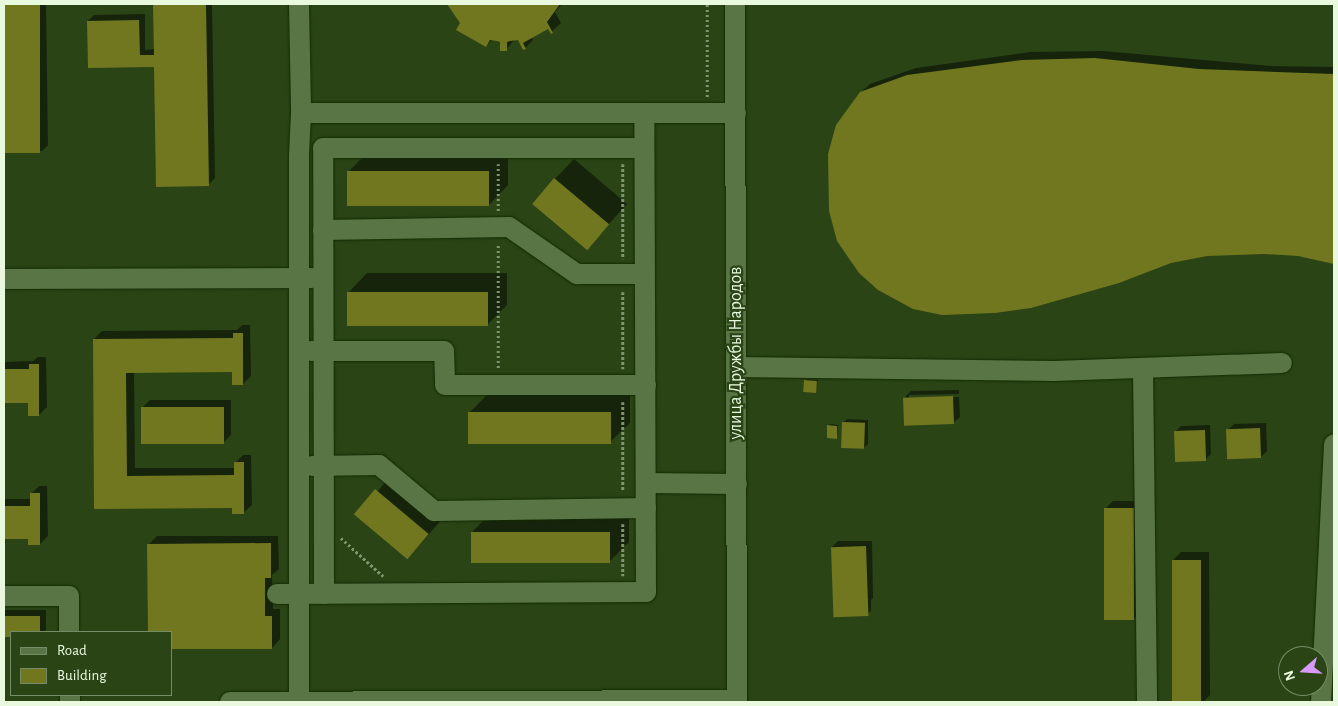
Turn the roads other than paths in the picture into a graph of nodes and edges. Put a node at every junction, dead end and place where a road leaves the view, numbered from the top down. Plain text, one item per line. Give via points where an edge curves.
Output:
1 (299, 4) edge
2 (735, 4) edge
3 (644, 113) junction
4 (736, 113) junction
5 (301, 114) junction
6 (644, 148) junction
7 (323, 230) junction
8 (645, 274) junction
9 (299, 278) junction
10 (323, 278) junction
11 (4, 279) edge
12 (299, 351) junction
13 (324, 351) junction
14 (1282, 363) dead end
15 (736, 367) junction
16 (1143, 369) junction
17 (646, 385) junction
18 (1334, 444) edge
19 (299, 466) junction
20 (324, 466) junction
21 (646, 483) junction
22 (737, 484) junction
23 (646, 508) junction
24 (277, 594) dead end
25 (299, 594) junction
26 (324, 594) junction
27 (4, 596) edge
28 (69, 631) edge
29 (737, 701) edge
30 (230, 702) edge
31 (299, 702) edge
32 (1147, 702) edge
33 (1321, 702) edge

1 - 5 street
2 - 4 street, улица Дружбы Народов
3 - 4 street
3 - 5 street
3 - 6 street
4 - 15 street, улица Дружбы Народов
5 - 9 street
6 - 7 street via 323,148
6 - 8 street
7 - 8 street via 509,226 577,274
7 - 10 street
8 - 17 street
9 - 10 street
9 - 11 street
9 - 12 street
10 - 13 street
12 - 13 street
12 - 19 street
13 - 17 street via 444,351 445,385
13 - 20 street
14 - 16 street
15 - 16 street via 980,371
15 - 22 street, улица Дружбы Народов
16 - 32 street
17 - 21 street
18 - 33 street
19 - 20 street
19 - 25 street
20 - 23 street via 379,465 434,511
20 - 26 street
21 - 22 street
21 - 23 street
22 - 29 street, улица Дружбы Народов
23 - 26 street via 646,592
24 - 25 street
25 - 26 street
25 - 31 street
27 - 28 street via 69,596
29 - 31 street
30 - 31 street

